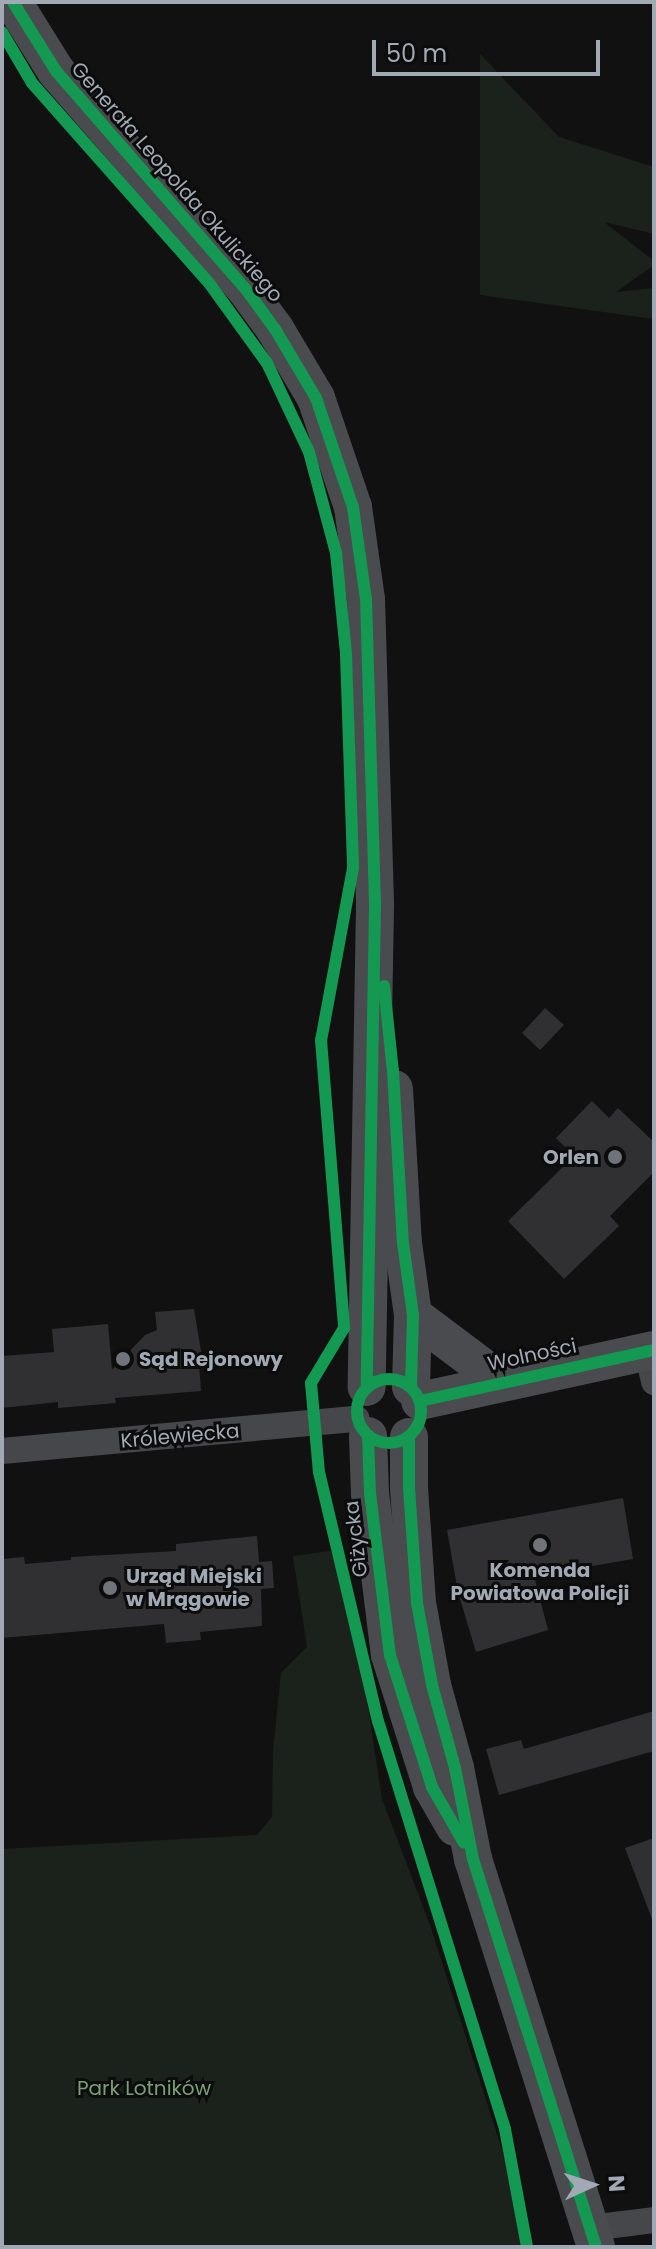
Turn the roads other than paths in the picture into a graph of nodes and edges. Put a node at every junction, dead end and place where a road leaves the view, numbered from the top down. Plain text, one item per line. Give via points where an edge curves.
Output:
1 (13, 2) edge
2 (375, 907) junction
3 (413, 1315) junction
4 (652, 1361) edge
5 (501, 1381) junction
6 (416, 1394) junction
7 (358, 1425) junction
8 (409, 1437) junction
9 (2, 1451) edge
10 (473, 1859) junction
11 (654, 2220) edge
12 (593, 2237) edge

1 - 2 street, Generała Leopolda Okulickiego via 74,94 248,292 316,398 353,507 366,599
2 - 3 street, Generała Leopolda Okulickiego
2 - 7 street, Generała Leopolda Okulickiego
3 - 5 street, Wolności
3 - 6 street, Generała Leopolda Okulickiego
4 - 5 street, Wolności
5 - 6 street, Wolności
6 - 7 street via 394,1379 375,1381
6 - 8 street via 420,1420
7 - 8 street via 392,1443
7 - 9 street, Królewiecka
7 - 10 street, Giżycka via 390,1655 432,1787
8 - 10 street, Giżycka via 417,1603
10 - 12 street, Giżycka
11 - 12 street

